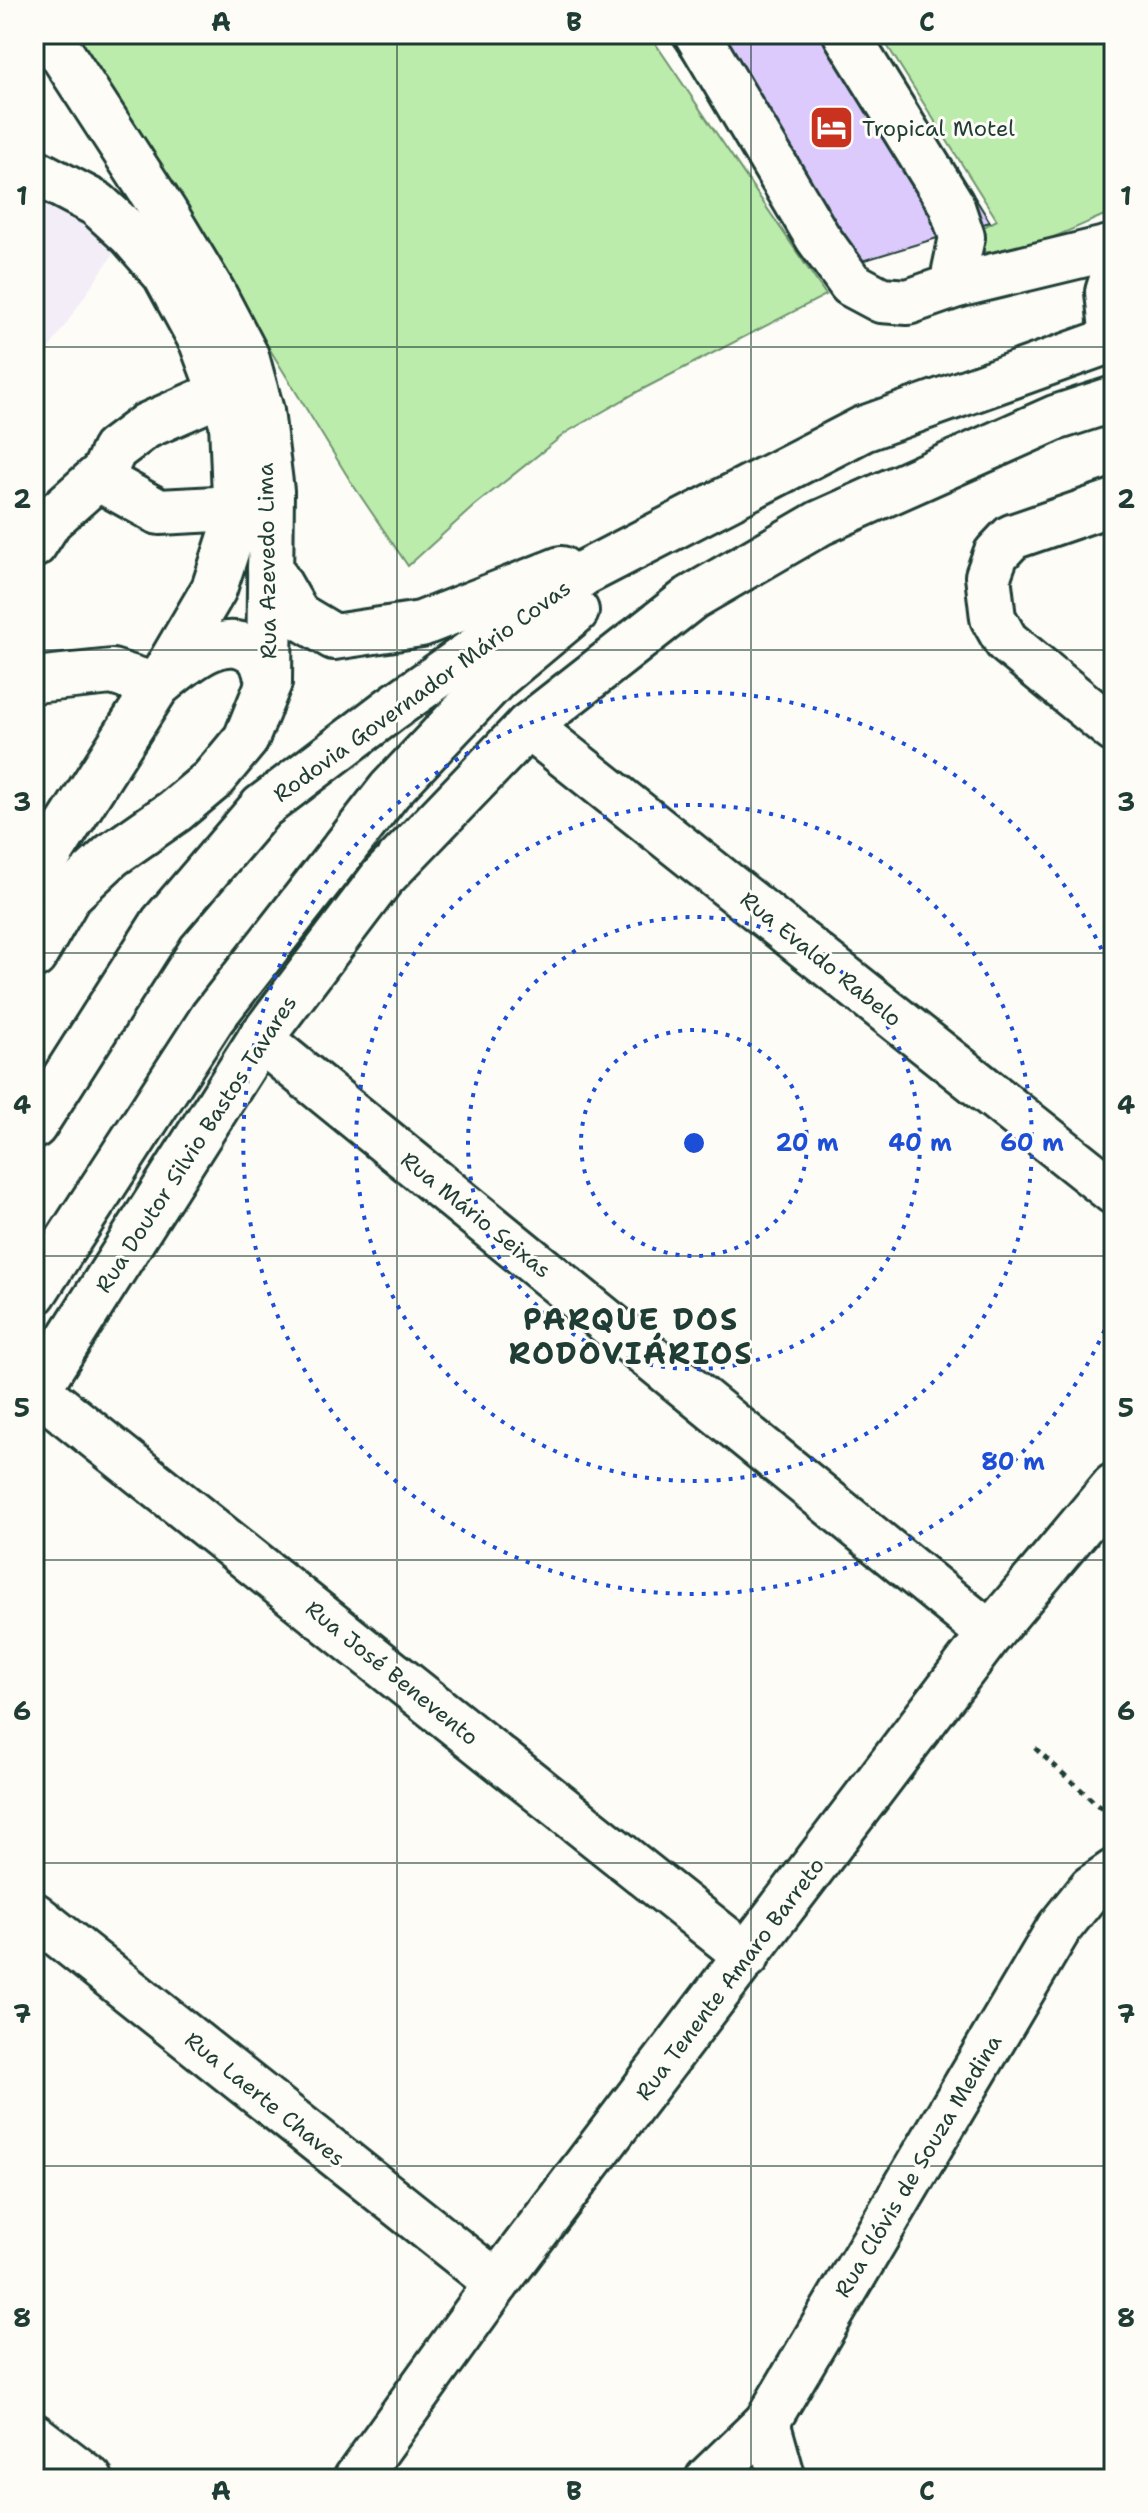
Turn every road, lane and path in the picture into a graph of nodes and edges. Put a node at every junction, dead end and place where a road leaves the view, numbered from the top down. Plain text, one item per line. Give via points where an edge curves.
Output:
1 (49, 34) edge
2 (697, 34) edge
3 (846, 34) edge
4 (34, 171) edge
5 (97, 204) junction
6 (34, 206) edge
7 (1114, 247) edge
8 (1114, 273) edge
9 (957, 285) junction
10 (1114, 339) edge
11 (221, 393) junction
12 (1114, 399) edge
13 (104, 472) junction
14 (1114, 502) edge
15 (236, 508) junction
16 (675, 527) junction
17 (34, 545) edge
18 (270, 568) junction
19 (34, 680) edge
20 (269, 682) junction
21 (157, 686) junction
22 (1096, 692) edge
23 (528, 726) junction
24 (1114, 730) edge
25 (34, 879) edge
26 (34, 956) edge
27 (260, 1039) junction
28 (34, 1126) edge
29 (1114, 1192) edge
30 (34, 1293) edge
31 (35, 1393) edge
32 (1114, 1486) edge
33 (990, 1634) junction
34 (1035, 1748) dead end
35 (1114, 1820) edge
36 (1114, 1872) edge
37 (34, 1915) edge
38 (747, 1956) junction
39 (497, 2283) junction
40 (767, 2422) junction
41 (34, 2436) edge
42 (90, 2479) edge
43 (356, 2479) edge
44 (708, 2479) edge
45 (783, 2479) edge

1 - 18 main road, Rua Azevedo Lima via 165,213 246,356 261,411 271,491
2 - 9 main road via 851,284 881,300 908,302
3 - 9 main road via 951,204 962,237
4 - 5 main road, Rua Azevedo Lima
5 - 6 main road
5 - 11 main road, Rua Azevedo Lima via 165,274 202,342
7 - 9 main road
8 - 10 main road via 1108,292
10 - 16 main road, Rodovia Governador Mário Covas via 863,429
11 - 13 main road via 146,426 114,450
11 - 15 main road, Rua Azevedo Lima via 232,422
12 - 23 main road, Rua Doutor Silvio Bastos Tavares via 1055,418 820,523 691,598
13 - 15 main road via 112,486 159,512
13 - 17 main road via 50,520
14 - 22 main road via 1012,537 996,554 988,576 993,618 1006,641
15 - 21 main road, Rua Azevedo Lima via 214,589
16 - 18 main road via 421,624 334,637 297,615
16 - 28 main road, Rodovia Governador Mário Covas via 584,573 262,807 163,923
16 - 30 main road, Rodovia Governador Mário Covas via 497,677 390,790 212,1018
18 - 20 main road, Rua Azevedo Lima
19 - 21 main road via 112,672
20 - 21 main road via 261,659 241,645 213,646
20 - 26 main road, Rua Azevedo Lima via 246,739 212,780 112,855 69,895
21 - 25 main road, Rua Azevedo Lima
22 - 24 main road
23 - 27 main road, Rua Doutor Silvio Bastos Tavares via 382,878
23 - 29 main road, Rua Evaldo Rabelo
27 - 31 main road, Rua Doutor Silvio Bastos Tavares
27 - 33 main road, Rua Mário Seixas
31 - 38 main road, Rua José Benevento
32 - 33 main road, Rua Tenente Amaro Barreto
33 - 38 main road, Rua Tenente Amaro Barreto
34 - 35 path
36 - 40 main road, Rua Clóvis de Souza Medina via 1091,1888 1059,1928
37 - 39 main road, Rua Laerte Chaves
38 - 39 main road, Rua Tenente Amaro Barreto
39 - 43 main road, Rua Tenente Amaro Barreto
40 - 44 main road, Rua Clóvis de Souza Medina
40 - 45 main road
41 - 42 main road

